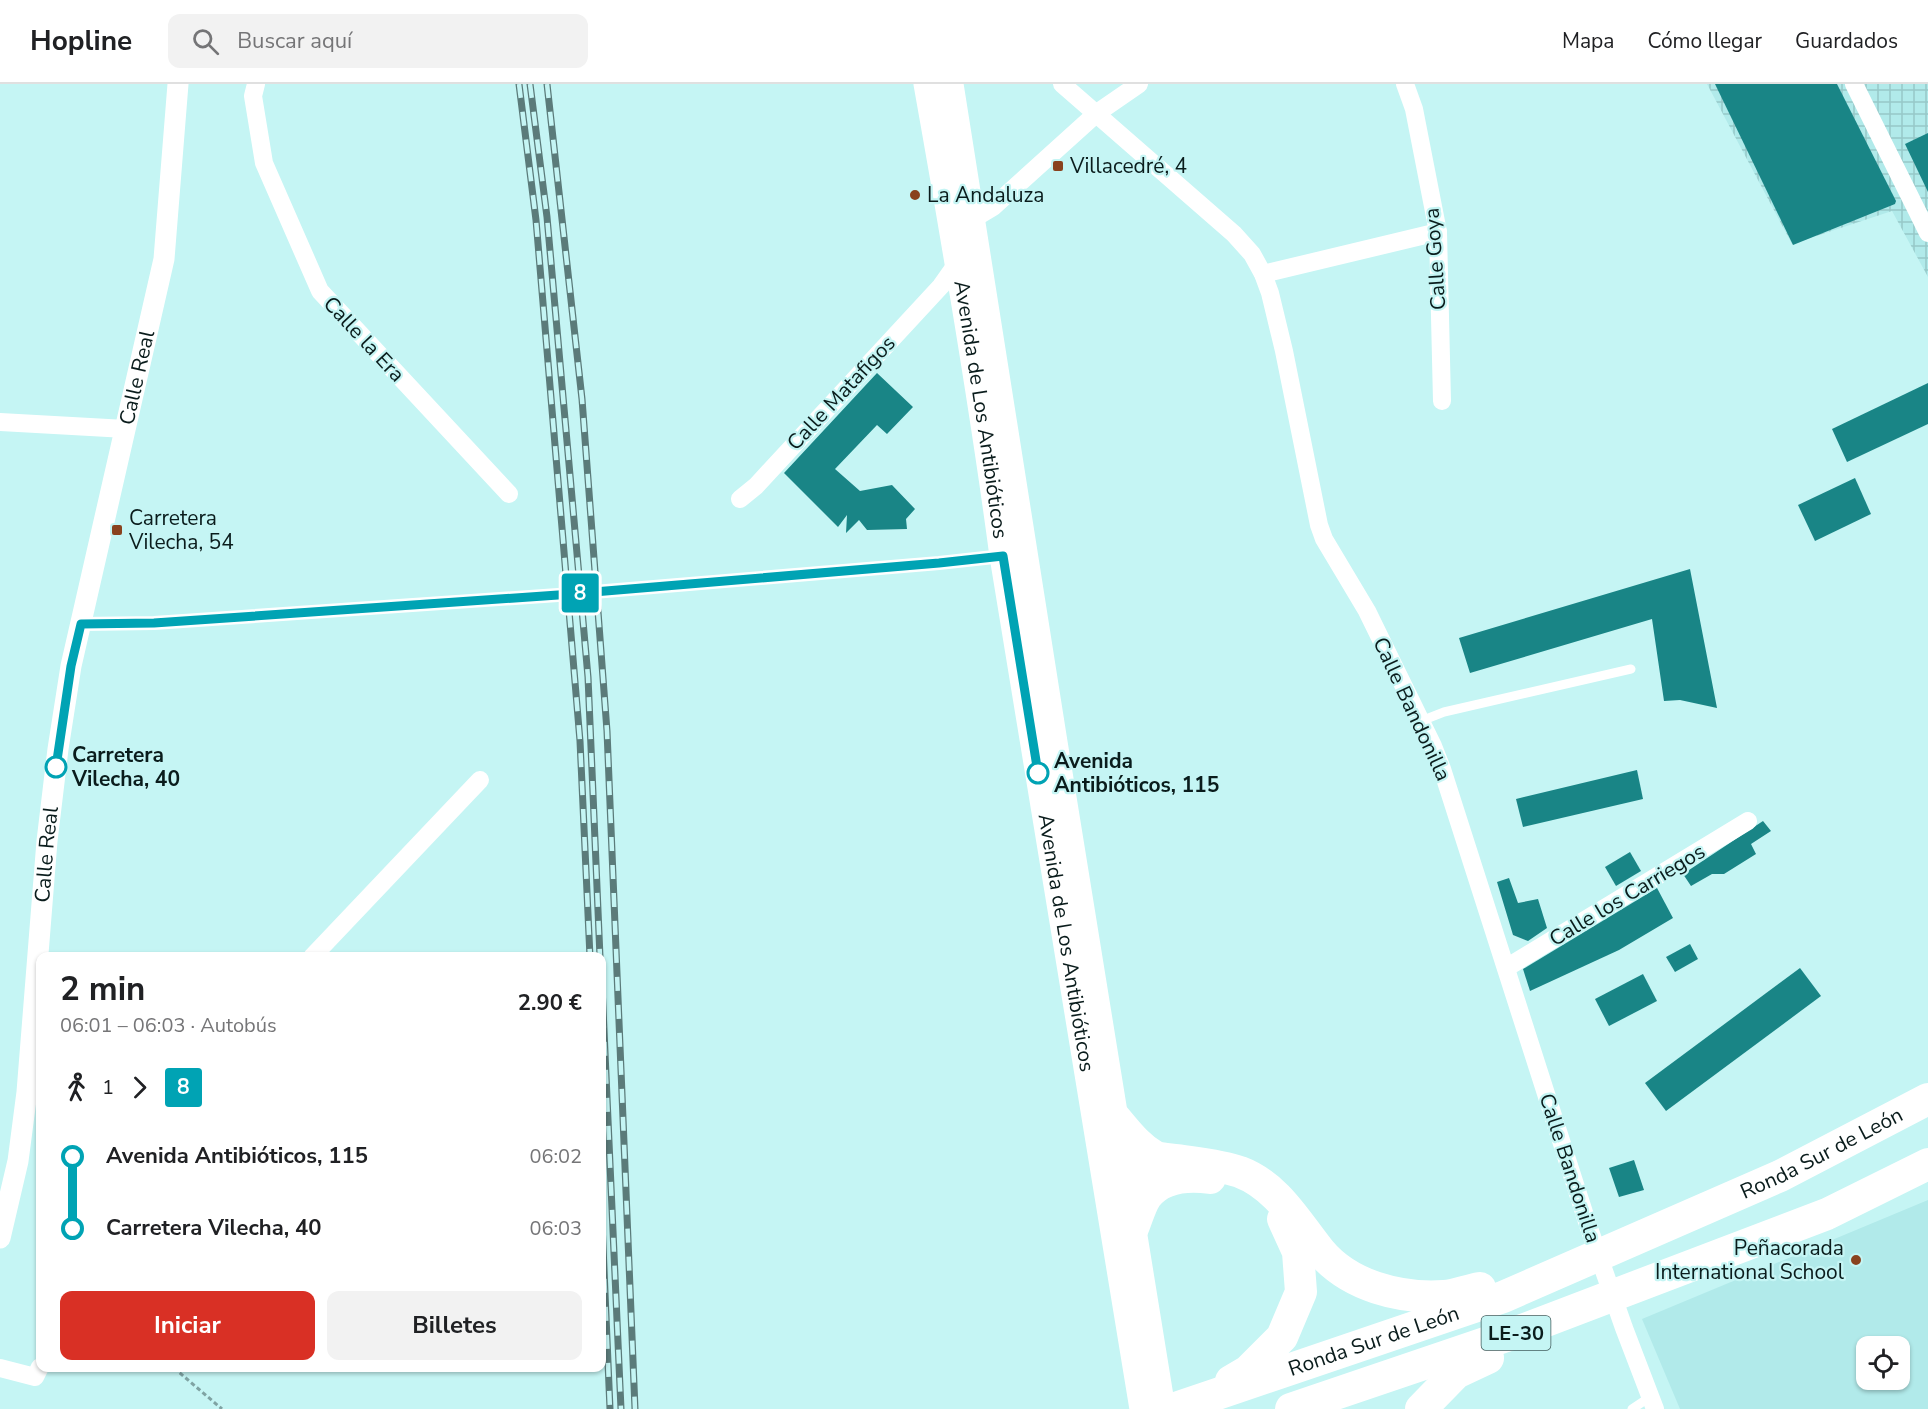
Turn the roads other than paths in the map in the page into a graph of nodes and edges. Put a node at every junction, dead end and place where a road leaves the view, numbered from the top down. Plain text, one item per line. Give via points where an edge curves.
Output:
1 (178, 84) edge
2 (255, 84) edge
3 (928, 84) edge
4 (950, 84) edge
5 (1062, 84) edge
6 (1139, 84) edge
7 (1405, 84) edge
8 (1854, 84) edge
9 (1097, 113) junction
10 (973, 219) junction
11 (1438, 232) junction
12 (1928, 233) edge
13 (958, 262) junction
14 (1263, 274) junction
15 (941, 286) junction
16 (964, 299) junction
17 (1442, 401) dead end
18 (0, 422) edge
19 (126, 429) junction
20 (509, 494) dead end
21 (740, 499) dead end
22 (1017, 504) junction
23 (1003, 556) junction
24 (1631, 669) dead end
25 (1421, 721) junction
26 (1054, 742) junction
27 (480, 780) dead end
28 (1748, 821) dead end
29 (1057, 886) junction
30 (38, 952) edge
31 (317, 952) edge
32 (1506, 968) junction
33 (36, 979) edge
34 (1928, 1099) edge
35 (1115, 1118) junction
36 (1928, 1164) edge
37 (1159, 1170) junction
38 (1124, 1171) junction
39 (4, 1208) edge
40 (1827, 1214) junction
41 (1134, 1228) junction
42 (0, 1238) edge
43 (1569, 1268) junction
44 (0, 1368) edge
45 (38, 1372) edge
46 (1653, 1403) edge
47 (1174, 1408) edge
48 (1143, 1409) edge
49 (1148, 1409) edge
50 (1291, 1409) edge
51 (1421, 1409) edge
52 (1632, 1409) edge

1 - 19 street, Calle Real via 164,259
2 - 20 street, Calle la Era via 253,96 264,163 320,291
3 - 10 main road via 944,119 959,209
3 - 13 main road, Avenida de Los Antibióticos
4 - 10 main road, Avenida de Los Antibióticos
5 - 9 street, Calle Bandonilla
6 - 9 street
7 - 11 street, Calle Goya via 1414,109
8 - 12 street
9 - 10 street via 993,207
9 - 14 street, Calle Bandonilla via 1234,234
10 - 13 main road
10 - 22 main road, Avenida de Los Antibióticos
11 - 14 street
11 - 17 street, Calle Goya
13 - 15 street, Calle Matafigos
13 - 16 main road, Avenida de Los Antibióticos
14 - 25 street, Calle Bandonilla via 1280,332 1319,525
15 - 16 street
15 - 21 street, Calle Matafigos
16 - 23 main road, Avenida de Los Antibióticos
18 - 19 street
19 - 30 street, Calle Real via 71,666 47,841
22 - 23 main road via 1013,537
22 - 26 main road, Avenida de Los Antibióticos
23 - 26 main road via 1016,570 1038,700
23 - 29 main road, Avenida de Los Antibióticos
24 - 25 lane via 1444,712
25 - 32 street, Calle Bandonilla via 1442,769
26 - 35 main road, Avenida de Los Antibióticos
27 - 31 street
28 - 32 street, Calle los Carriegos
29 - 38 main road via 1074,931 1110,1140
29 - 48 main road, Avenida de Los Antibióticos
32 - 46 street, Calle Bandonilla via 1589,1228
33 - 39 street, Calle Real via 18,1161
34 - 43 highway, Ronda Sur de León / LE-30 via 1780,1176
35 - 37 highway
35 - 38 main road, Avenida de Los Antibióticos
36 - 40 highway, Ronda Sur de León / LE-30
37 - 38 highway via 1143,1181
37 - 41 highway
37 - 43 highway via 1198,1163 1240,1172 1271,1190 1322,1253 1347,1275 1383,1290 1446,1296
37 - 47 highway via 1180,1177 1209,1177 1252,1191 1284,1220 1298,1252 1301,1292 1282,1337 1248,1371
38 - 41 main road, Avenida de Los Antibióticos
38 - 49 main road via 1119,1198 1148,1383
39 - 42 street, Calle Real
40 - 50 highway, Ronda Sur de León / LE-30 via 1509,1335
40 - 51 highway via 1482,1360 1456,1373
41 - 47 main road, Avenida de Los Antibióticos
43 - 47 highway, Ronda Sur de León / LE-30 via 1503,1297
44 - 45 street via 35,1377
46 - 52 lane

